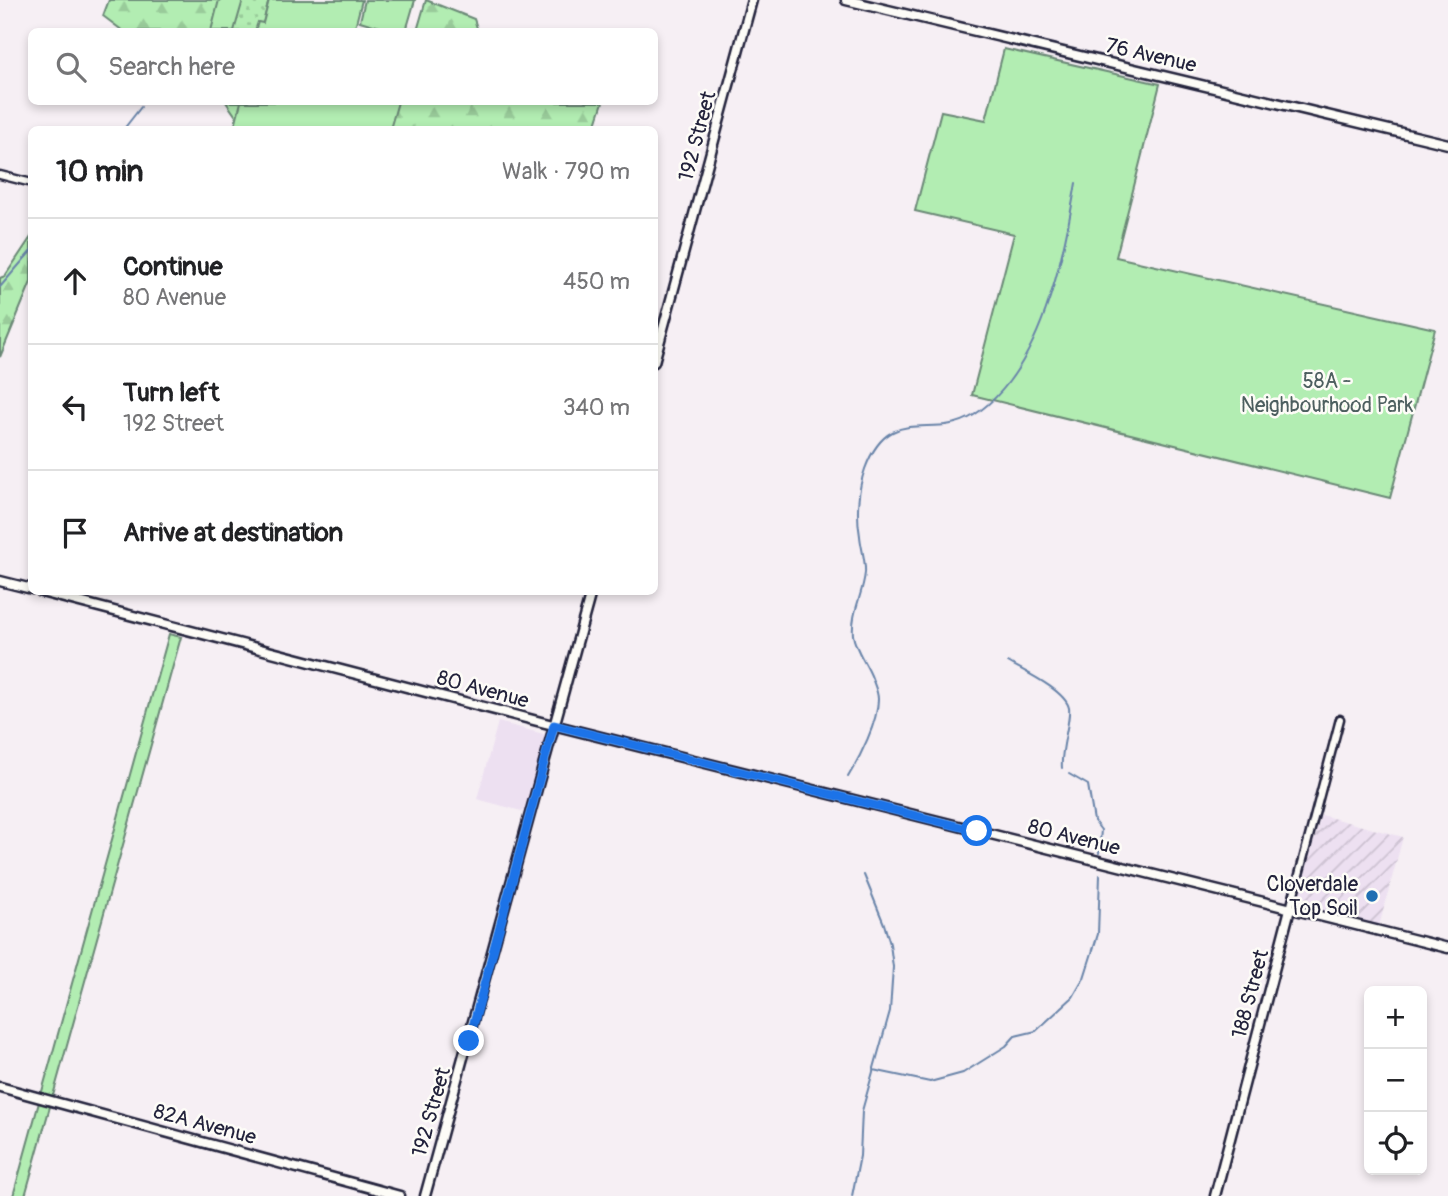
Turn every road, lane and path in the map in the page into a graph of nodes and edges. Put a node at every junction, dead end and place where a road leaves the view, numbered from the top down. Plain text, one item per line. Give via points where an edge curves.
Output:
1 (752, 0) edge
2 (846, 0) edge
3 (1448, 145) edge
4 (0, 175) edge
5 (28, 182) edge
6 (658, 347) edge
7 (0, 581) edge
8 (28, 588) edge
9 (53, 595) edge
10 (590, 595) edge
11 (1340, 719) dead end
12 (554, 725) junction
13 (1290, 909) junction
14 (1448, 948) edge
15 (0, 1087) edge
16 (400, 1196) edge
17 (425, 1196) edge
18 (1214, 1196) edge

1 - 6 main road, 192 Street
2 - 3 main road, 76 Avenue
4 - 5 street
7 - 8 main road
9 - 12 main road, 80 Avenue
10 - 12 main road, 192 Street
11 - 13 street, 188 Street
12 - 13 main road, 80 Avenue
12 - 17 main road, 192 Street
13 - 14 main road, 80 Avenue
13 - 18 main road, 188 Street
15 - 16 main road, 82A Avenue

